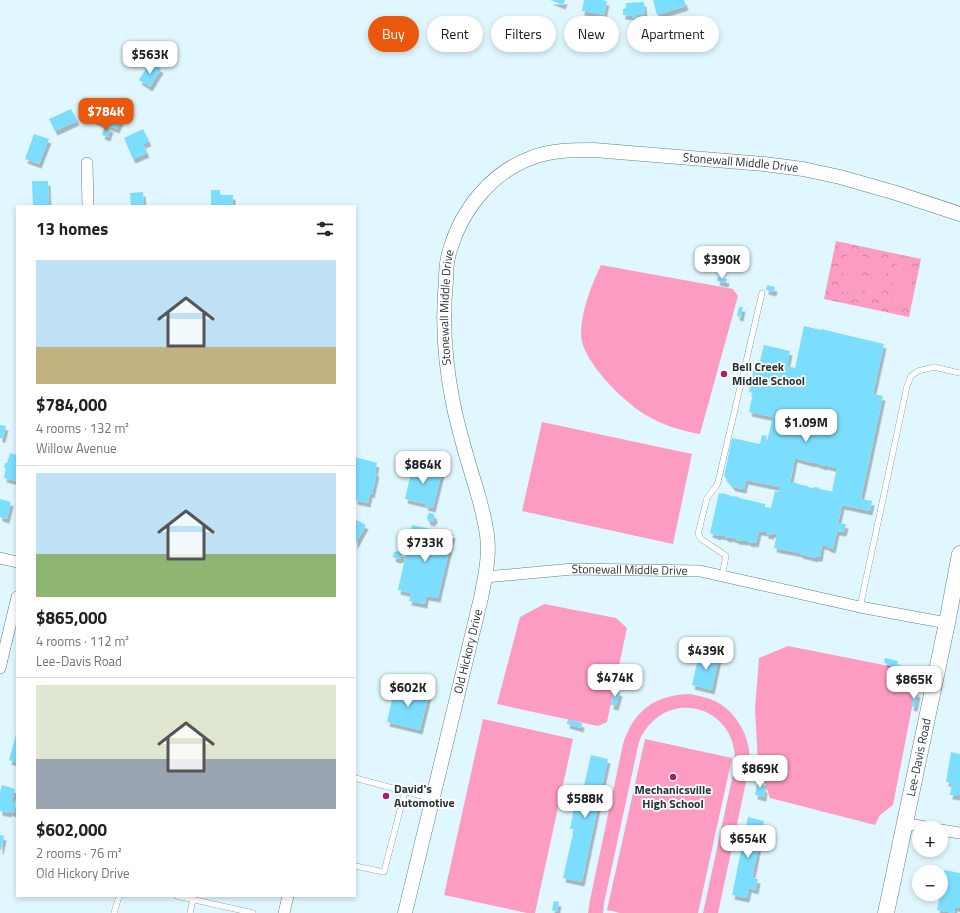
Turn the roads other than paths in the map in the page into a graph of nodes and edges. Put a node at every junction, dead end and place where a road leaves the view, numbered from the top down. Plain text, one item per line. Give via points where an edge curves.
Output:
1 (87, 163) dead end
2 (88, 205) edge
3 (960, 214) edge
4 (762, 293) dead end
5 (960, 373) edge
6 (960, 554) edge
7 (0, 558) edge
8 (16, 562) edge
9 (722, 576) junction
10 (485, 577) junction
11 (16, 601) edge
12 (860, 607) junction
13 (947, 623) junction
14 (0, 668) edge
15 (356, 778) edge
16 (405, 792) junction
17 (433, 799) junction
18 (904, 824) junction
19 (912, 825) edge
20 (948, 831) edge
21 (960, 833) edge
22 (356, 866) edge
23 (119, 897) edge
24 (181, 897) edge
25 (288, 897) edge
26 (193, 900) junction
27 (114, 913) edge
28 (190, 913) edge
29 (253, 913) edge
30 (284, 913) edge
31 (405, 913) edge
32 (886, 913) edge

1 - 2 street
3 - 10 street, Stonewall Middle Drive via 882,189 803,169 594,150 571,150 531,157 495,179 470,207 456,233 446,270 444,313 448,375 453,404 484,516 488,556
4 - 9 lane via 718,482 707,498 698,534 701,539 726,556
5 - 12 lane via 934,367 918,371 911,376
6 - 13 main road, Lee-Davis Road
7 - 8 street
9 - 10 street, Stonewall Middle Drive via 700,571 573,569
9 - 12 street, Stonewall Middle Drive
10 - 17 street, Old Hickory Drive
11 - 14 street
12 - 13 street, Stonewall Middle Drive
13 - 18 main road, Lee-Davis Road
15 - 16 lane
16 - 17 lane
16 - 22 lane via 384,872
17 - 31 street, Old Hickory Drive
18 - 19 street
18 - 32 main road, Lee-Davis Road
20 - 21 street
23 - 27 lane
24 - 26 lane
25 - 30 street
26 - 28 lane
26 - 29 lane

